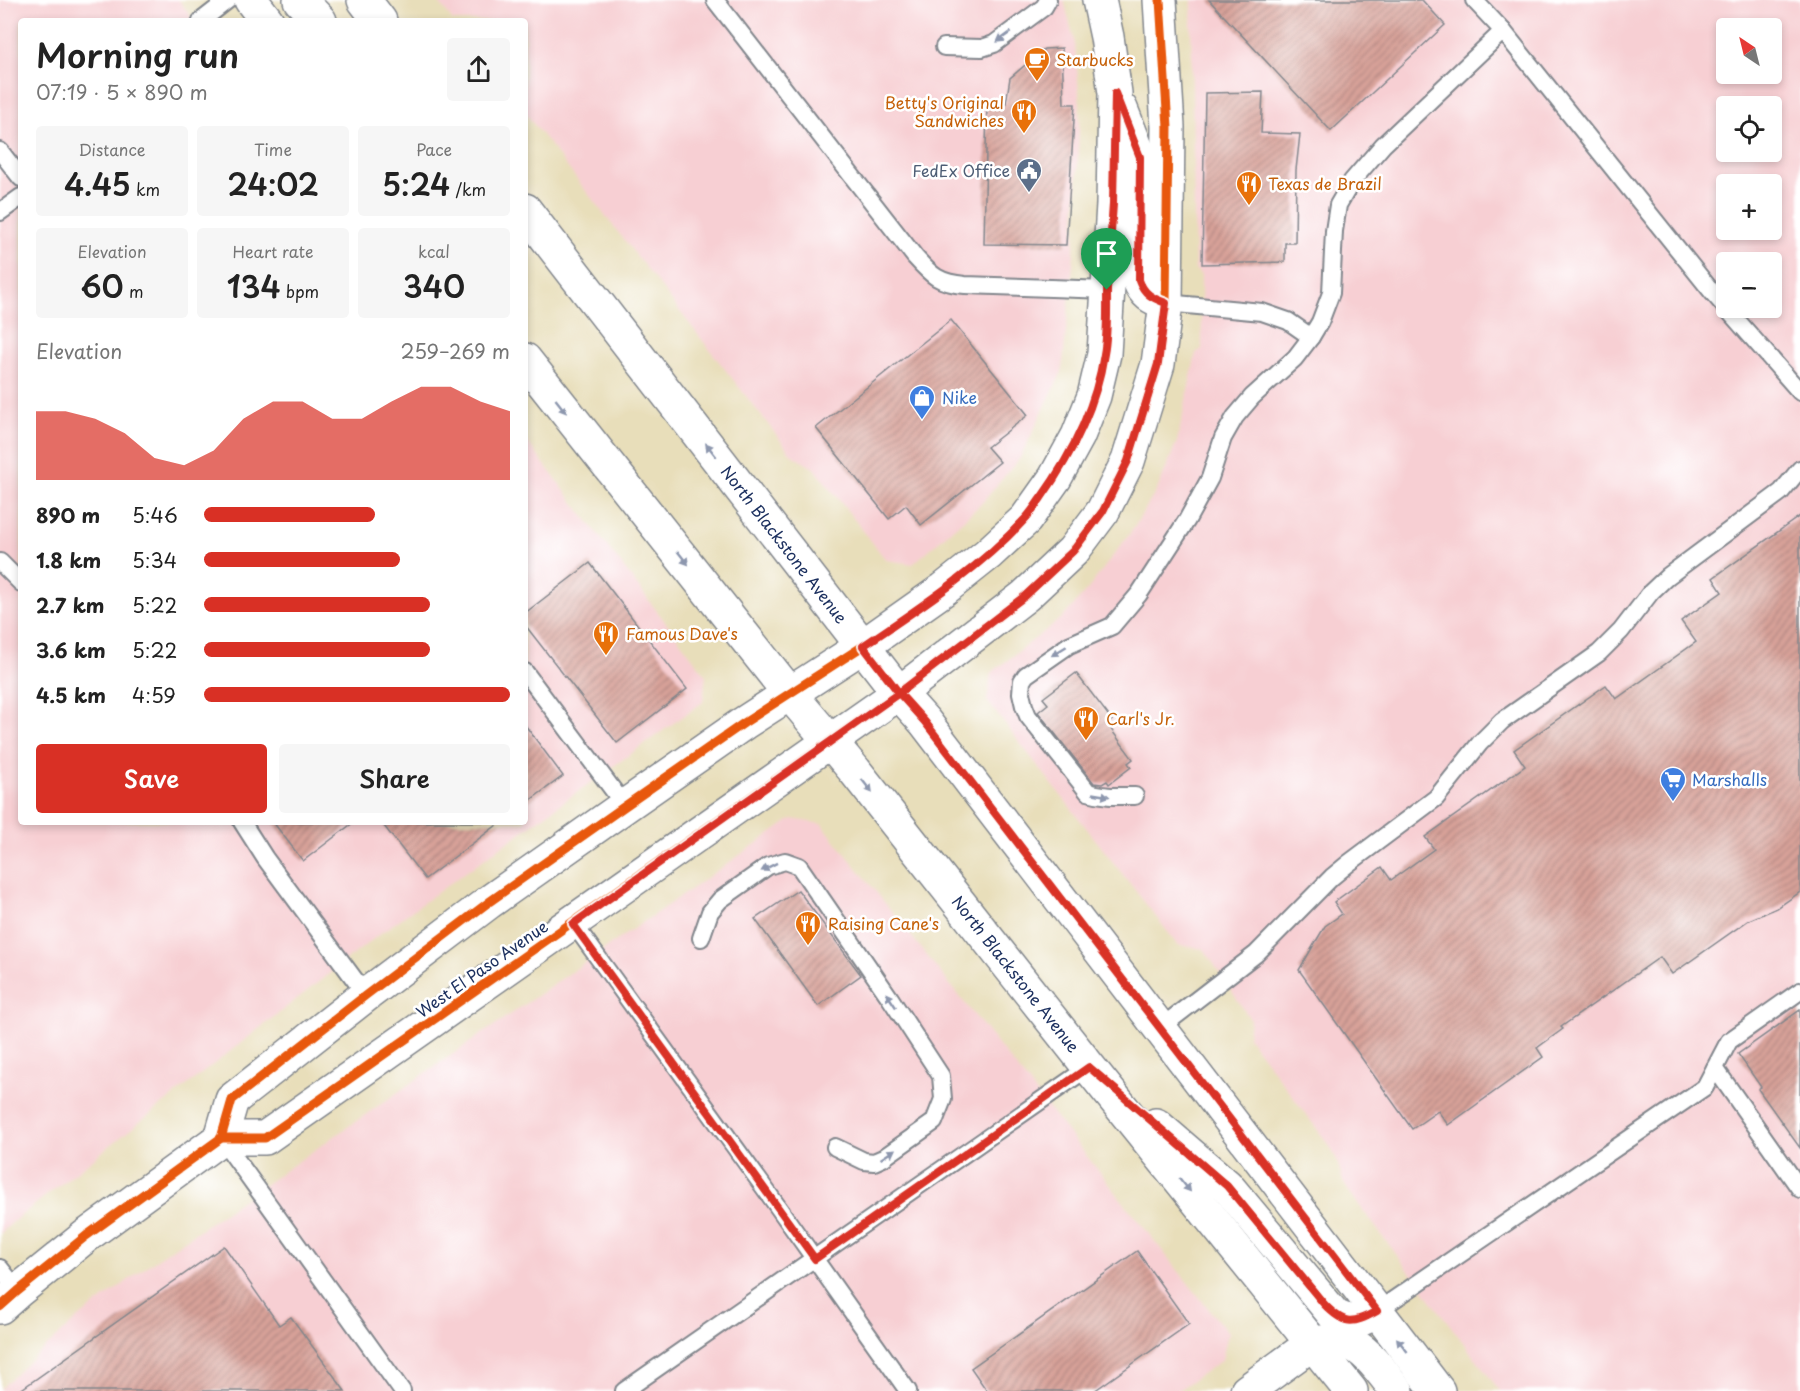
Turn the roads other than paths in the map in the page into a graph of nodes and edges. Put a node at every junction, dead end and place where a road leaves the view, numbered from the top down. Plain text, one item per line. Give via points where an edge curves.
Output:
1 (228, 0) edge
2 (300, 0) edge
3 (364, 0) edge
4 (715, 0) edge
5 (1048, 0) edge
6 (1099, 0) edge
7 (1160, 0) edge
8 (1474, 0) edge
9 (205, 18) edge
10 (317, 18) edge
11 (379, 18) edge
12 (1503, 31) junction
13 (944, 47) dead end
14 (1115, 93) junction
15 (8, 161) edge
16 (18, 174) edge
17 (18, 199) edge
18 (0, 212) edge
19 (528, 214) edge
20 (528, 248) edge
21 (579, 280) junction
22 (1107, 290) junction
23 (1166, 303) junction
24 (1311, 337) junction
25 (528, 364) edge
26 (1800, 392) edge
27 (1800, 469) edge
28 (0, 562) edge
29 (18, 580) edge
30 (863, 646) junction
31 (528, 676) edge
32 (899, 693) junction
33 (789, 694) junction
34 (830, 741) junction
35 (1135, 796) dead end
36 (625, 806) junction
37 (244, 825) edge
38 (573, 924) junction
39 (701, 938) dead end
40 (1800, 991) edge
41 (366, 995) junction
42 (1160, 1029) junction
43 (1089, 1067) junction
44 (1715, 1068) junction
45 (220, 1138) junction
46 (835, 1147) dead end
47 (1800, 1189) edge
48 (815, 1259) junction
49 (6, 1289) edge
50 (1377, 1311) junction
51 (1313, 1343) junction
52 (402, 1391) edge
53 (624, 1391) edge
54 (908, 1391) edge
55 (1247, 1391) edge
56 (1351, 1391) edge
57 (1396, 1391) edge
58 (1438, 1391) edge

1 - 9 lane
2 - 10 street
3 - 11 street
4 - 22 lane via 915,258 938,279 948,284
5 -> 13 lane via 1044,8 994,44 982,48
6 - 14 street
7 - 23 street, West El Paso Avenue via 1168,127
8 - 12 lane
12 - 24 lane via 1383,145 1341,197 1334,231 1331,293
12 - 26 lane via 1713,293
14 - 22 street
14 - 23 street via 1140,157 1139,280 1147,295
15 - 16 lane
17 - 18 lane
19 - 21 street, North Blackstone Avenue
20 - 21 street
30 -> 21 street, North Blackstone Avenue
22 - 30 street via 1104,354 1094,396 1055,478 1026,519 988,554
23 - 24 lane via 1262,312 1288,321
23 - 32 street, West El Paso Avenue via 1155,375 1128,461 1103,511 1073,551 1025,596
24 -> 35 lane via 1295,358 1234,417 1222,438 1210,478 1139,594 1112,626 1069,645 1034,667 1022,681 1021,693 1028,716 1088,792
25 -> 33 street, North Blackstone Avenue
27 - 42 lane via 1781,492 1668,576 1599,653 1502,721 1437,798 1349,863 1256,954
28 - 29 lane
30 - 32 street, North Blackstone Avenue
30 - 33 street
31 - 36 lane
32 - 34 street, West El Paso Avenue
32 - 42 street, North Blackstone Avenue
33 - 34 street, North Blackstone Avenue
33 - 36 street
34 - 38 street, West El Paso Avenue
34 -> 43 street, North Blackstone Avenue
36 - 41 street
37 - 41 lane
38 - 45 street, West El Paso Avenue via 266,1138
38 - 48 lane
46 -> 39 lane via 864,1161 882,1158 934,1122 943,1099 941,1076 799,866 785,861 768,866 720,900 710,912
40 - 44 lane via 1729,1041
41 - 45 street via 232,1100
42 - 50 street, North Blackstone Avenue
43 - 48 lane
43 - 50 street via 1227,1186 1335,1316 1348,1322
43 -> 51 street, North Blackstone Avenue
44 - 47 lane
44 - 50 lane via 1705,1087
45 - 49 street
45 - 52 lane
48 - 53 lane
48 - 54 lane
58 -> 50 street, North Blackstone Avenue
51 - 55 street
51 - 56 street, North Blackstone Avenue
51 - 57 street via 1346,1342 1359,1349

